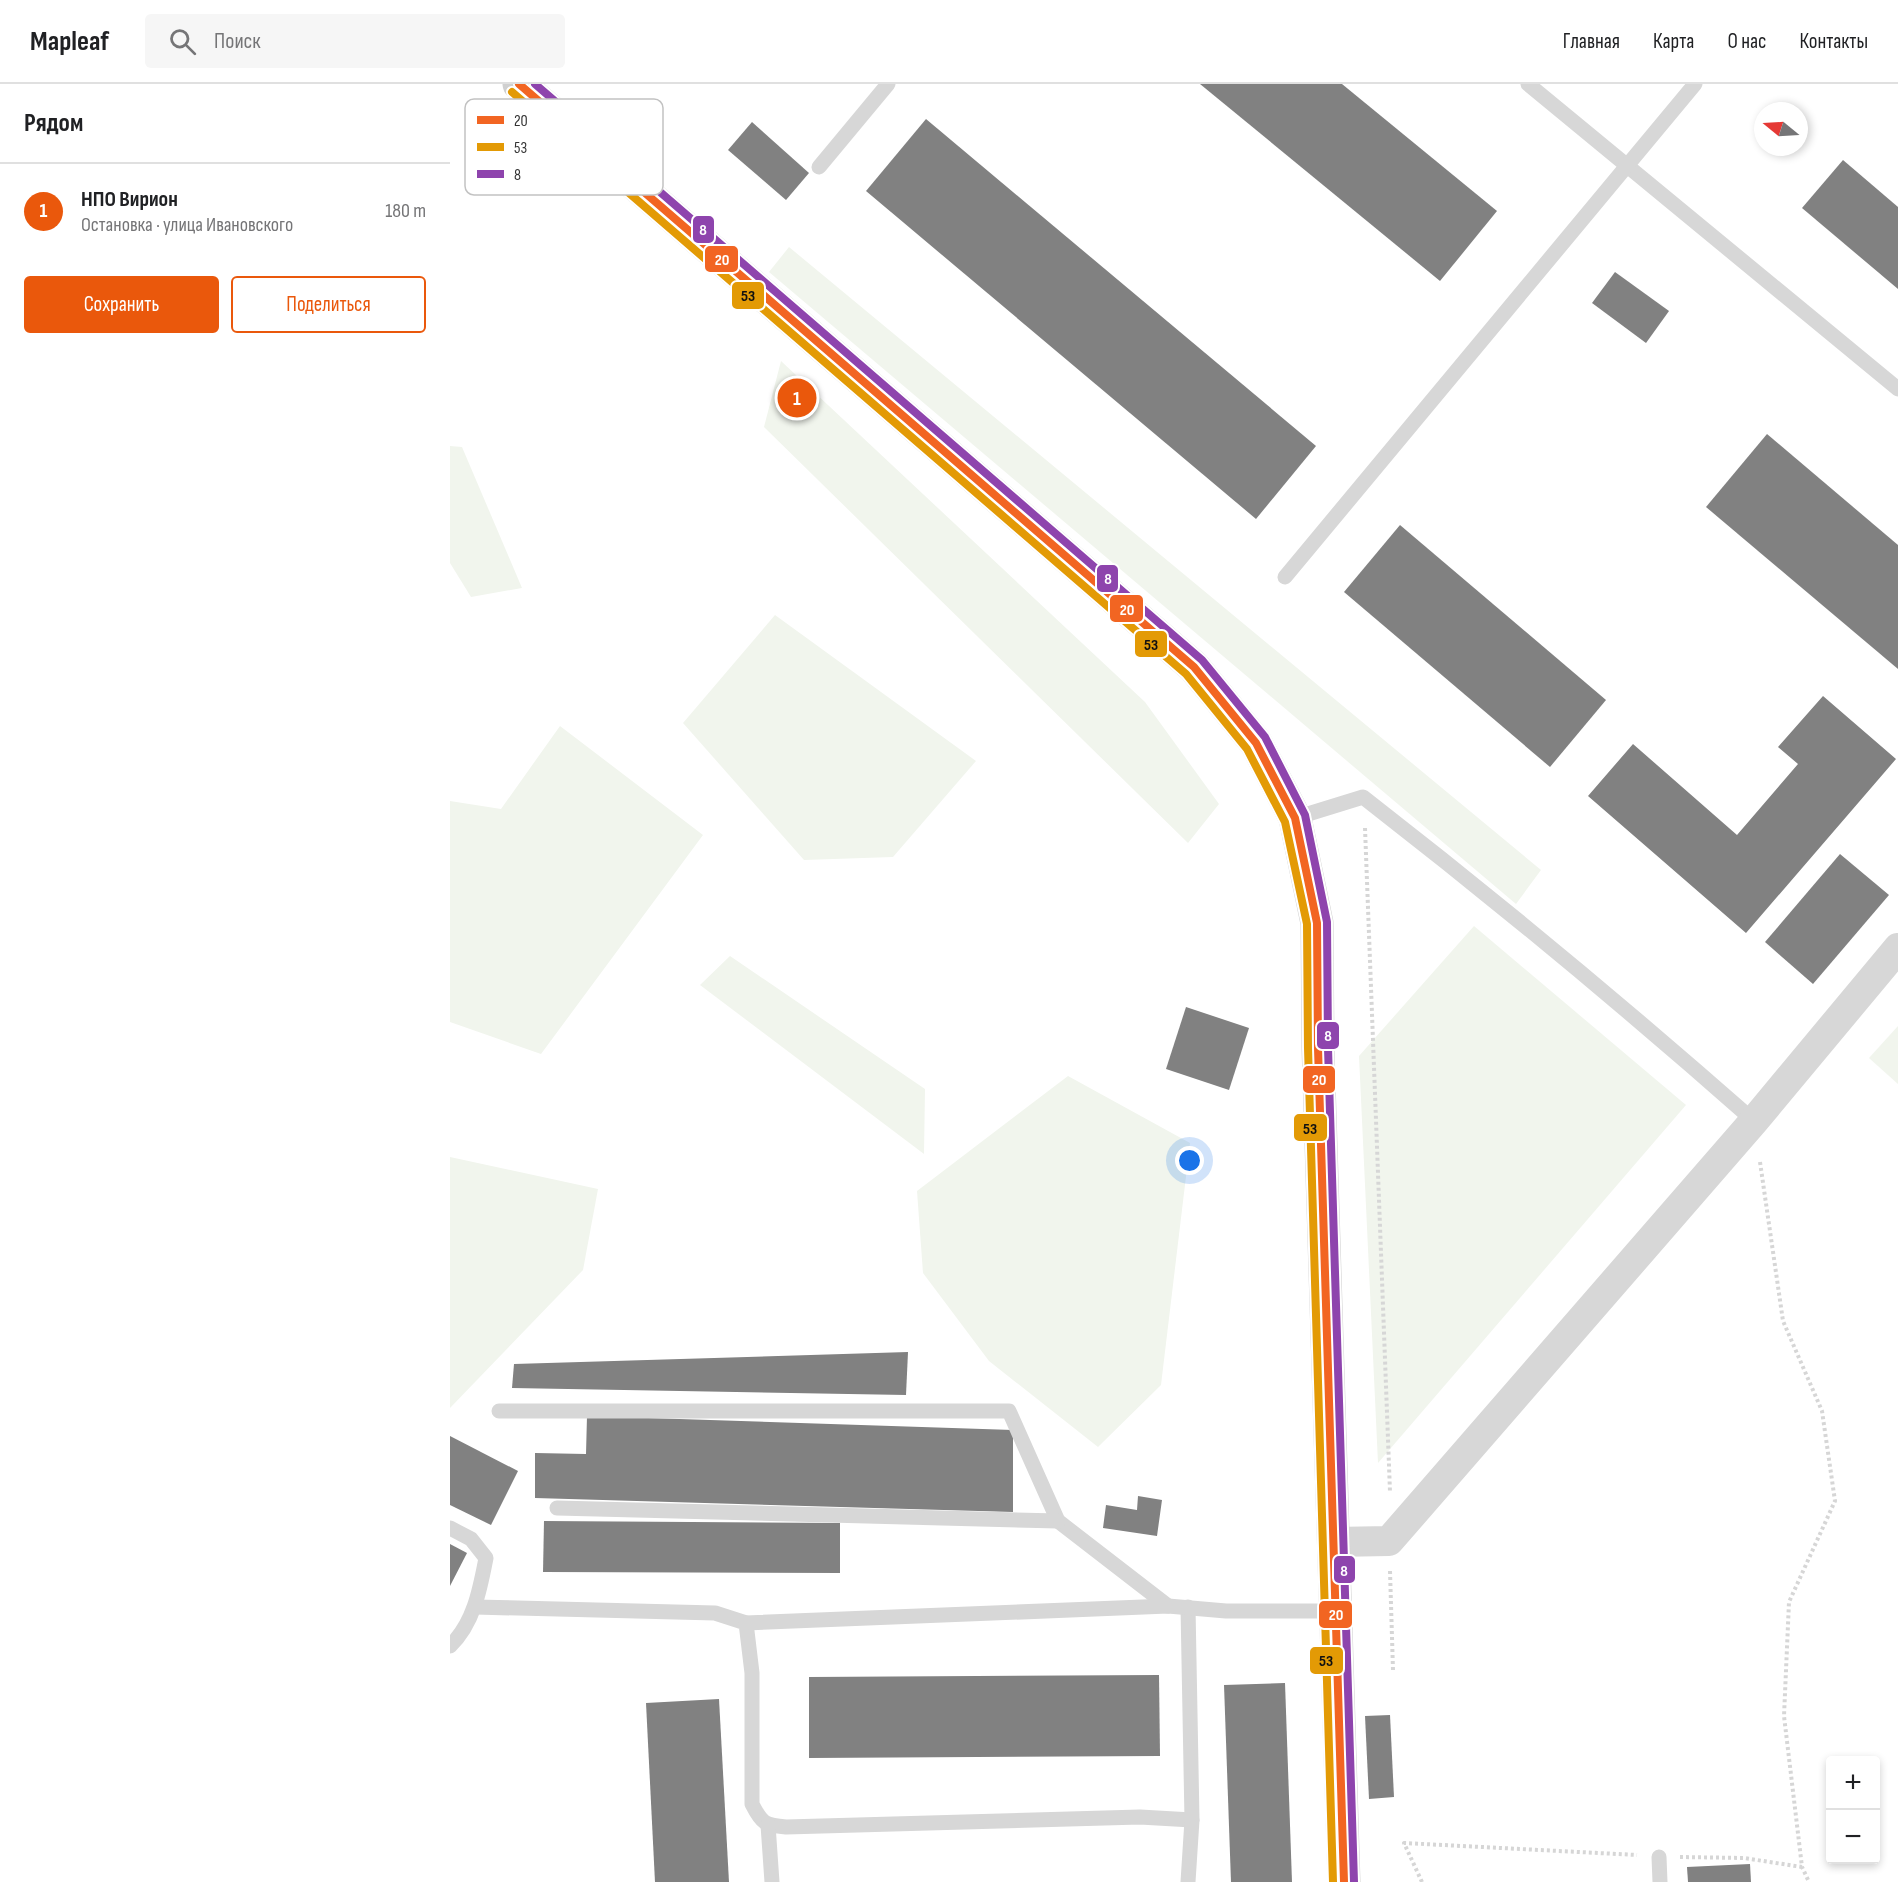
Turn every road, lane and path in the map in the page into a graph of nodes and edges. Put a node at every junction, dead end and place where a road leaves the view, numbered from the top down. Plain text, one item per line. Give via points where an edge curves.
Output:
1 (519, 84) edge
2 (888, 84) edge
3 (1528, 84) edge
4 (1695, 84) edge
5 (536, 99) edge
6 (1627, 165) junction
7 (819, 167) dead end
8 (648, 195) edge
9 (1898, 388) edge
10 (1285, 577) dead end
11 (1364, 797) junction
12 (1295, 818) junction
13 (1898, 948) edge
14 (1754, 1121) junction
15 (499, 1412) dead end
16 (557, 1508) dead end
17 (1058, 1521) junction
18 (450, 1528) edge
19 (1389, 1541) junction
20 (1334, 1542) junction
21 (1168, 1606) junction
22 (475, 1607) junction
23 (1188, 1607) junction
24 (1335, 1611) junction
25 (746, 1623) junction
26 (450, 1646) edge
27 (1393, 1670) dead end
28 (1191, 1820) junction
29 (768, 1825) junction
30 (1659, 1857) junction
31 (1802, 1867) junction
32 (772, 1882) edge
33 (1188, 1882) edge
34 (1344, 1882) edge
35 (1422, 1882) edge
36 (1660, 1882) edge
37 (1809, 1882) edge

1 - 5 main road
2 - 7 lane
3 - 6 lane
4 - 6 lane
6 - 9 lane
6 - 10 lane
8 - 12 main road via 1194,667 1257,743
11 - 12 lane
11 - 14 lane via 1482,890
11 - 19 path via 1390,1470
12 - 20 main road via 1317,923
13 - 14 street
14 - 19 street
14 - 31 path via 1783,1320 1822,1411 1835,1501 1789,1602 1784,1716
15 - 17 lane via 1009,1412
16 - 17 lane
17 - 21 lane
18 - 22 lane via 471,1539 486,1558
19 - 20 street
19 - 27 path
20 - 24 main road
21 - 23 lane
21 - 25 lane
22 - 25 lane via 715,1613
22 - 26 lane
23 - 24 lane
23 - 28 lane
24 - 34 main road
25 - 29 lane via 752,1673 752,1804 760,1820
28 - 29 lane via 1140,1817
28 - 33 lane
29 - 32 lane
30 - 31 path via 1744,1858
30 - 35 path via 1404,1843
30 - 36 lane
31 - 37 path

